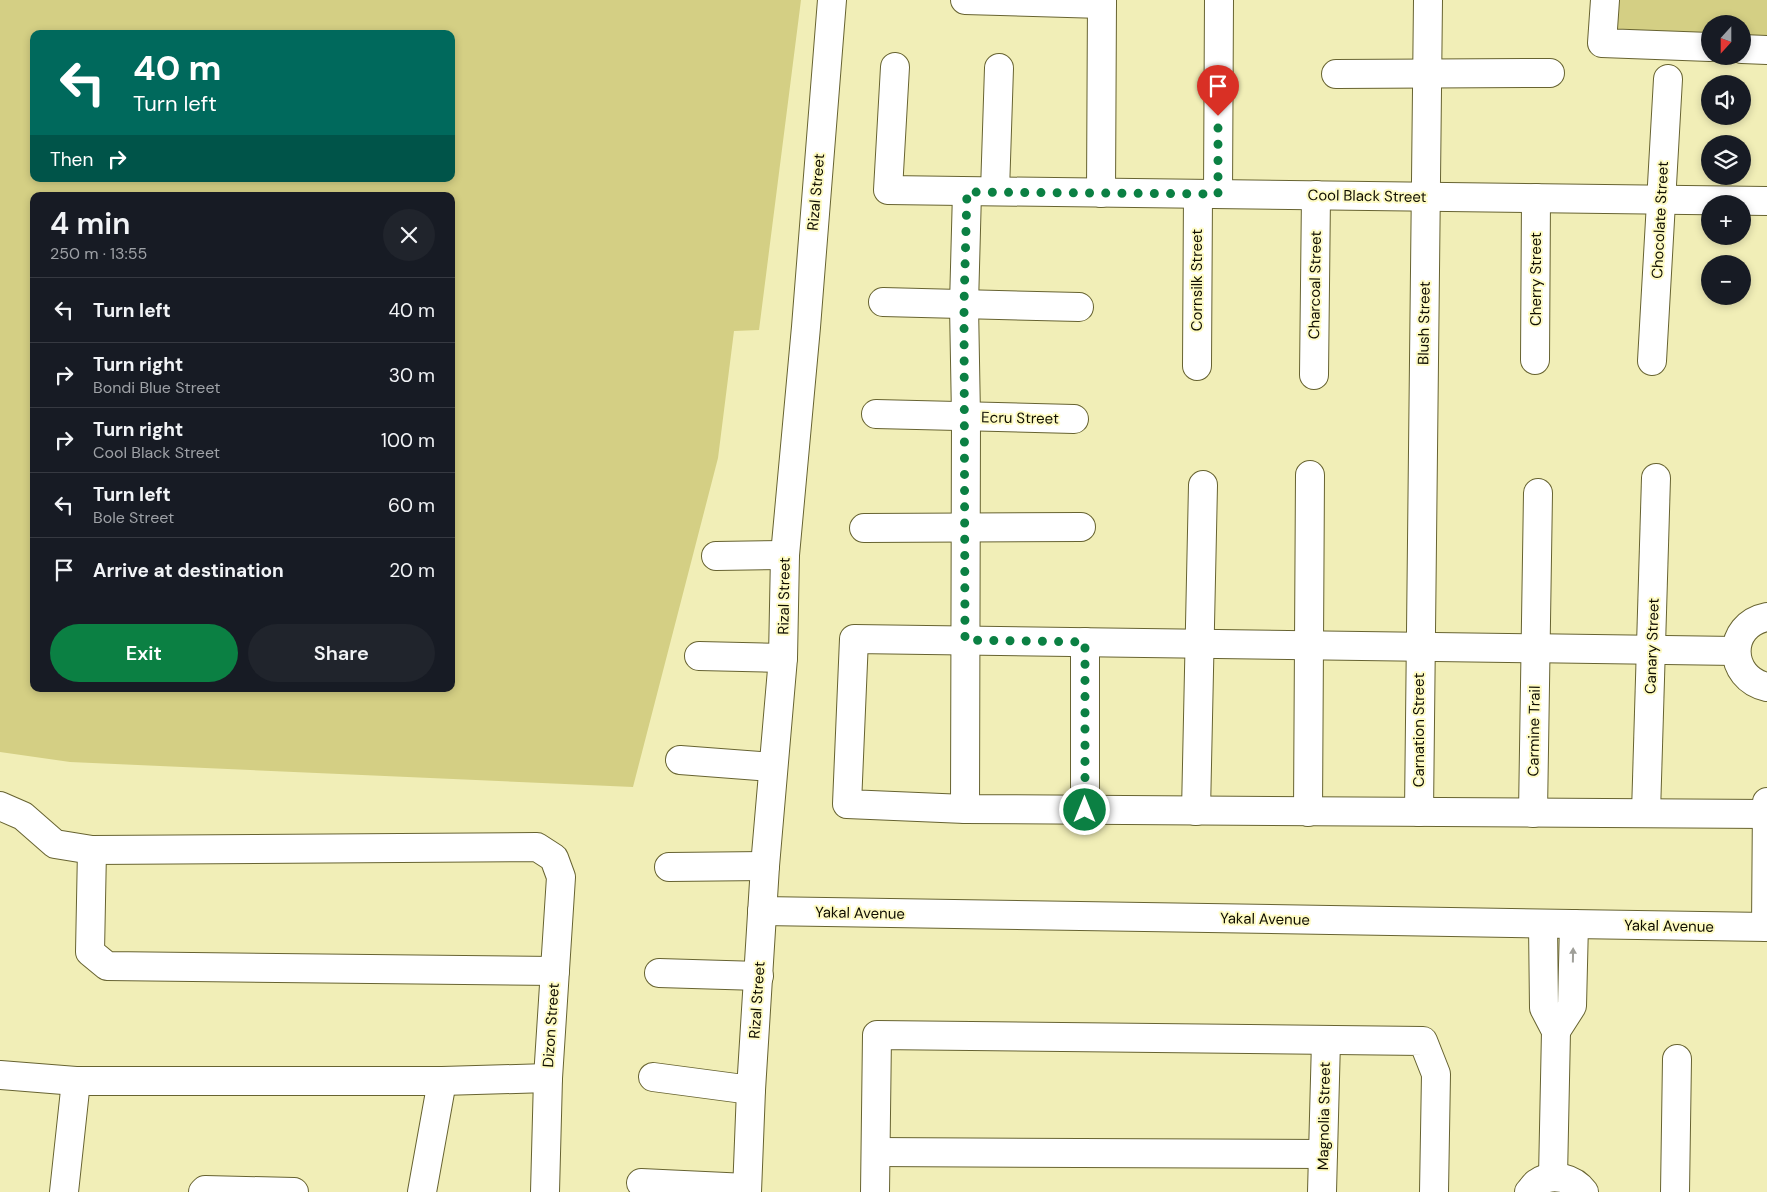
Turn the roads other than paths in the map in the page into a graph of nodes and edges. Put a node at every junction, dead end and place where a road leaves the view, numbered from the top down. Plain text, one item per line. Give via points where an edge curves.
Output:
1 (832, 0) edge
2 (965, 0) edge
3 (1219, 0) edge
4 (1428, 0) edge
5 (1605, 0) edge
6 (1102, 2) edge
7 (1701, 47) edge
8 (1751, 49) edge
9 (1767, 50) edge
10 (895, 67) dead end
11 (999, 68) dead end
12 (1427, 73) junction
13 (1550, 73) dead end
14 (1336, 74) dead end
15 (1668, 79) dead end
16 (995, 191) junction
17 (967, 192) junction
18 (1101, 193) junction
19 (1208, 194) junction
20 (1316, 196) junction
21 (1426, 197) junction
22 (1536, 198) junction
23 (1661, 200) junction
24 (1767, 201) edge
25 (883, 302) dead end
26 (964, 305) junction
27 (1079, 306) dead end
28 (1535, 360) dead end
29 (1652, 361) dead end
30 (1197, 366) dead end
31 (1314, 375) dead end
32 (876, 414) dead end
33 (966, 417) junction
34 (1074, 419) dead end
35 (1310, 475) dead end
36 (1656, 478) dead end
37 (1203, 485) dead end
38 (1538, 493) dead end
39 (1081, 527) dead end
40 (864, 528) dead end
41 (966, 528) junction
42 (785, 555) junction
43 (716, 556) dead end
44 (1767, 617) edge
45 (965, 640) junction
46 (1085, 642) junction
47 (1199, 644) junction
48 (1309, 646) junction
49 (1420, 647) junction
50 (1535, 648) junction
51 (1652, 650) junction
52 (1736, 651) junction
53 (699, 656) dead end
54 (783, 658) junction
55 (1767, 687) edge
56 (680, 760) dead end
57 (772, 767) junction
58 (1767, 802) edge
59 (0, 806) edge
60 (965, 809) junction
61 (1085, 810) junction
62 (1196, 811) junction
63 (1308, 812) junction
64 (1419, 812) junction
65 (1533, 813) junction
66 (1646, 813) junction
67 (1767, 814) edge
68 (92, 850) junction
69 (765, 866) junction
70 (669, 867) dead end
71 (762, 911) junction
72 (1543, 924) junction
73 (1574, 924) junction
74 (1766, 927) edge
75 (555, 971) junction
76 (659, 973) dead end
77 (759, 976) junction
78 (1556, 1031) junction
79 (1326, 1041) junction
80 (1677, 1059) dead end
81 (0, 1076) edge
82 (548, 1078) junction
83 (653, 1078) dead end
84 (76, 1080) junction
85 (442, 1081) junction
86 (751, 1090) junction
87 (876, 1152) junction
88 (1323, 1154) junction
89 (1553, 1177) junction
90 (641, 1183) dead end
91 (747, 1190) edge
92 (64, 1192) edge
93 (203, 1192) edge
94 (294, 1192) edge
95 (422, 1192) edge
96 (545, 1192) edge
97 (875, 1192) edge
98 (1322, 1192) edge
99 (1434, 1192) edge
100 (1529, 1192) edge
101 (1584, 1192) edge
102 (1675, 1192) edge

1 - 42 street, Rizal Street
2 - 6 street
3 - 19 street, Cornsilk Street
4 - 12 street, Blush Street
5 - 7 street via 1602,43
6 - 18 street
8 - 9 street
10 - 17 street, Cool Black Street via 888,190
11 - 16 street
12 - 13 street
12 - 14 street
12 - 21 street, Blush Street
15 - 23 street, Chocolate Street
16 - 17 street, Cool Black Street
16 - 18 street, Cool Black Street
17 - 26 street
18 - 19 street, Cool Black Street
19 - 20 street, Cool Black Street
19 - 30 street, Cornsilk Street
20 - 21 street, Cool Black Street
20 - 31 street, Charcoal Street
21 - 22 street, Cool Black Street
21 - 49 street, Blush Street
22 - 23 street, Cool Black Street
22 - 28 street, Cherry Street
23 - 24 street, Cool Black Street
23 - 29 street, Chocolate Street
25 - 26 street
26 - 27 street
26 - 33 street
32 - 33 street, Ecru Street
33 - 34 street, Ecru Street
33 - 41 street
35 - 48 street
36 - 51 street, Canary Street
37 - 47 street
38 - 50 street, Carmine Trail
39 - 41 street
40 - 41 street
41 - 45 street
42 - 43 street
42 - 54 street, Rizal Street
44 - 52 street via 1747,626
45 - 46 street
45 - 60 street
45 - 60 street via 854,639 847,804
46 - 47 street
46 - 61 street
47 - 48 street
47 - 62 street
48 - 49 street
48 - 63 street
49 - 50 street
49 - 64 street, Carnation Street
50 - 51 street
50 - 65 street, Carmine Trail
51 - 52 street
51 - 66 street, Canary Street
52 - 55 street via 1742,672 1749,680
53 - 54 street
54 - 57 street, Rizal Street
56 - 57 street
57 - 69 street, Rizal Street
58 - 67 street
59 - 68 street via 23,816 55,844
60 - 61 street
61 - 62 street
62 - 63 street
63 - 64 street
64 - 65 street
65 - 66 street
66 - 67 street
67 - 74 street
68 - 75 street via 90,952 108,966
68 - 75 street, Dizon Street via 537,847 554,858 561,877
69 - 70 street
69 - 71 street, Rizal Street
71 - 72 street, Yakal Avenue
71 - 77 street, Rizal Street
72 - 73 street, Yakal Avenue
72 - 78 street via 1544,1008
73 - 74 street, Yakal Avenue
78 -> 73 street via 1572,1006
75 - 82 street, Dizon Street
76 - 77 street
77 - 86 street, Rizal Street
78 - 89 street
79 - 87 street via 878,1035
79 - 88 street, Magnolia Street
79 - 99 street via 1423,1041 1436,1074
80 - 102 street
81 - 84 street
82 - 85 street
82 - 96 street, Dizon Street
83 - 86 street
84 - 85 street
84 - 92 street
85 - 95 street
86 - 91 street, Rizal Street
87 - 88 street
87 - 97 street
88 - 98 street, Magnolia Street
89 - 100 street via 1538,1182
89 - 101 street via 1570,1180
90 - 91 street
93 - 94 street

